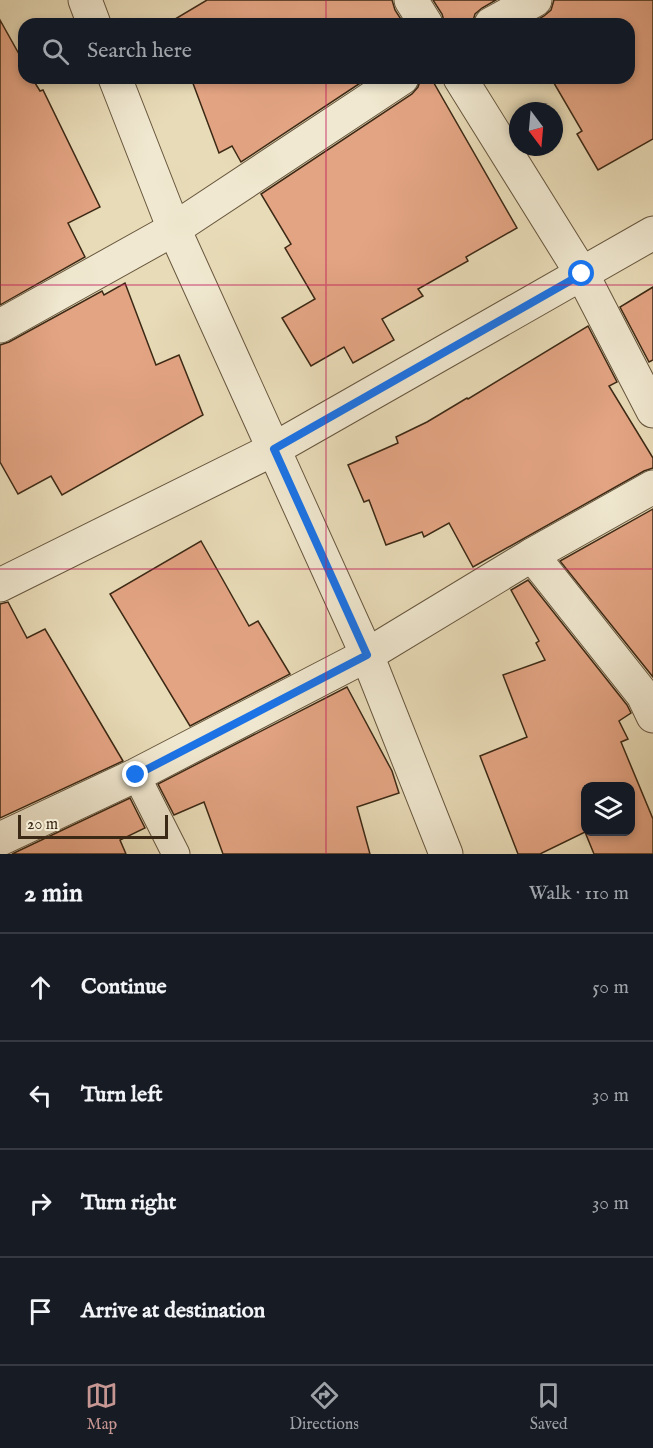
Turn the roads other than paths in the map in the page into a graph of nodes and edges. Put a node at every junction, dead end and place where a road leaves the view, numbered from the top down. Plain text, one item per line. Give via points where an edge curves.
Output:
1 (85, 0) edge
2 (411, 0) edge
3 (535, 0) edge
4 (92, 18) edge
5 (422, 18) edge
6 (503, 18) edge
7 (117, 84) edge
8 (393, 84) edge
9 (464, 84) edge
10 (174, 229) junction
11 (653, 233) edge
12 (582, 274) junction
13 (0, 326) edge
14 (653, 411) edge
15 (274, 449) junction
16 (653, 487) edge
17 (532, 555) junction
18 (0, 585) edge
19 (367, 655) junction
20 (653, 716) edge
21 (136, 775) junction
22 (0, 839) edge
23 (176, 854) edge
24 (446, 854) edge

1 - 4 street
2 - 5 street
3 - 6 street
7 - 10 street
8 - 10 street
9 - 12 street
10 - 13 street
10 - 15 street
11 - 12 street
12 - 14 street
12 - 15 street
15 - 18 street
15 - 19 street
16 - 17 street
17 - 19 street
17 - 20 street via 643,695
19 - 21 street
19 - 24 street
21 - 22 street
21 - 23 lane

